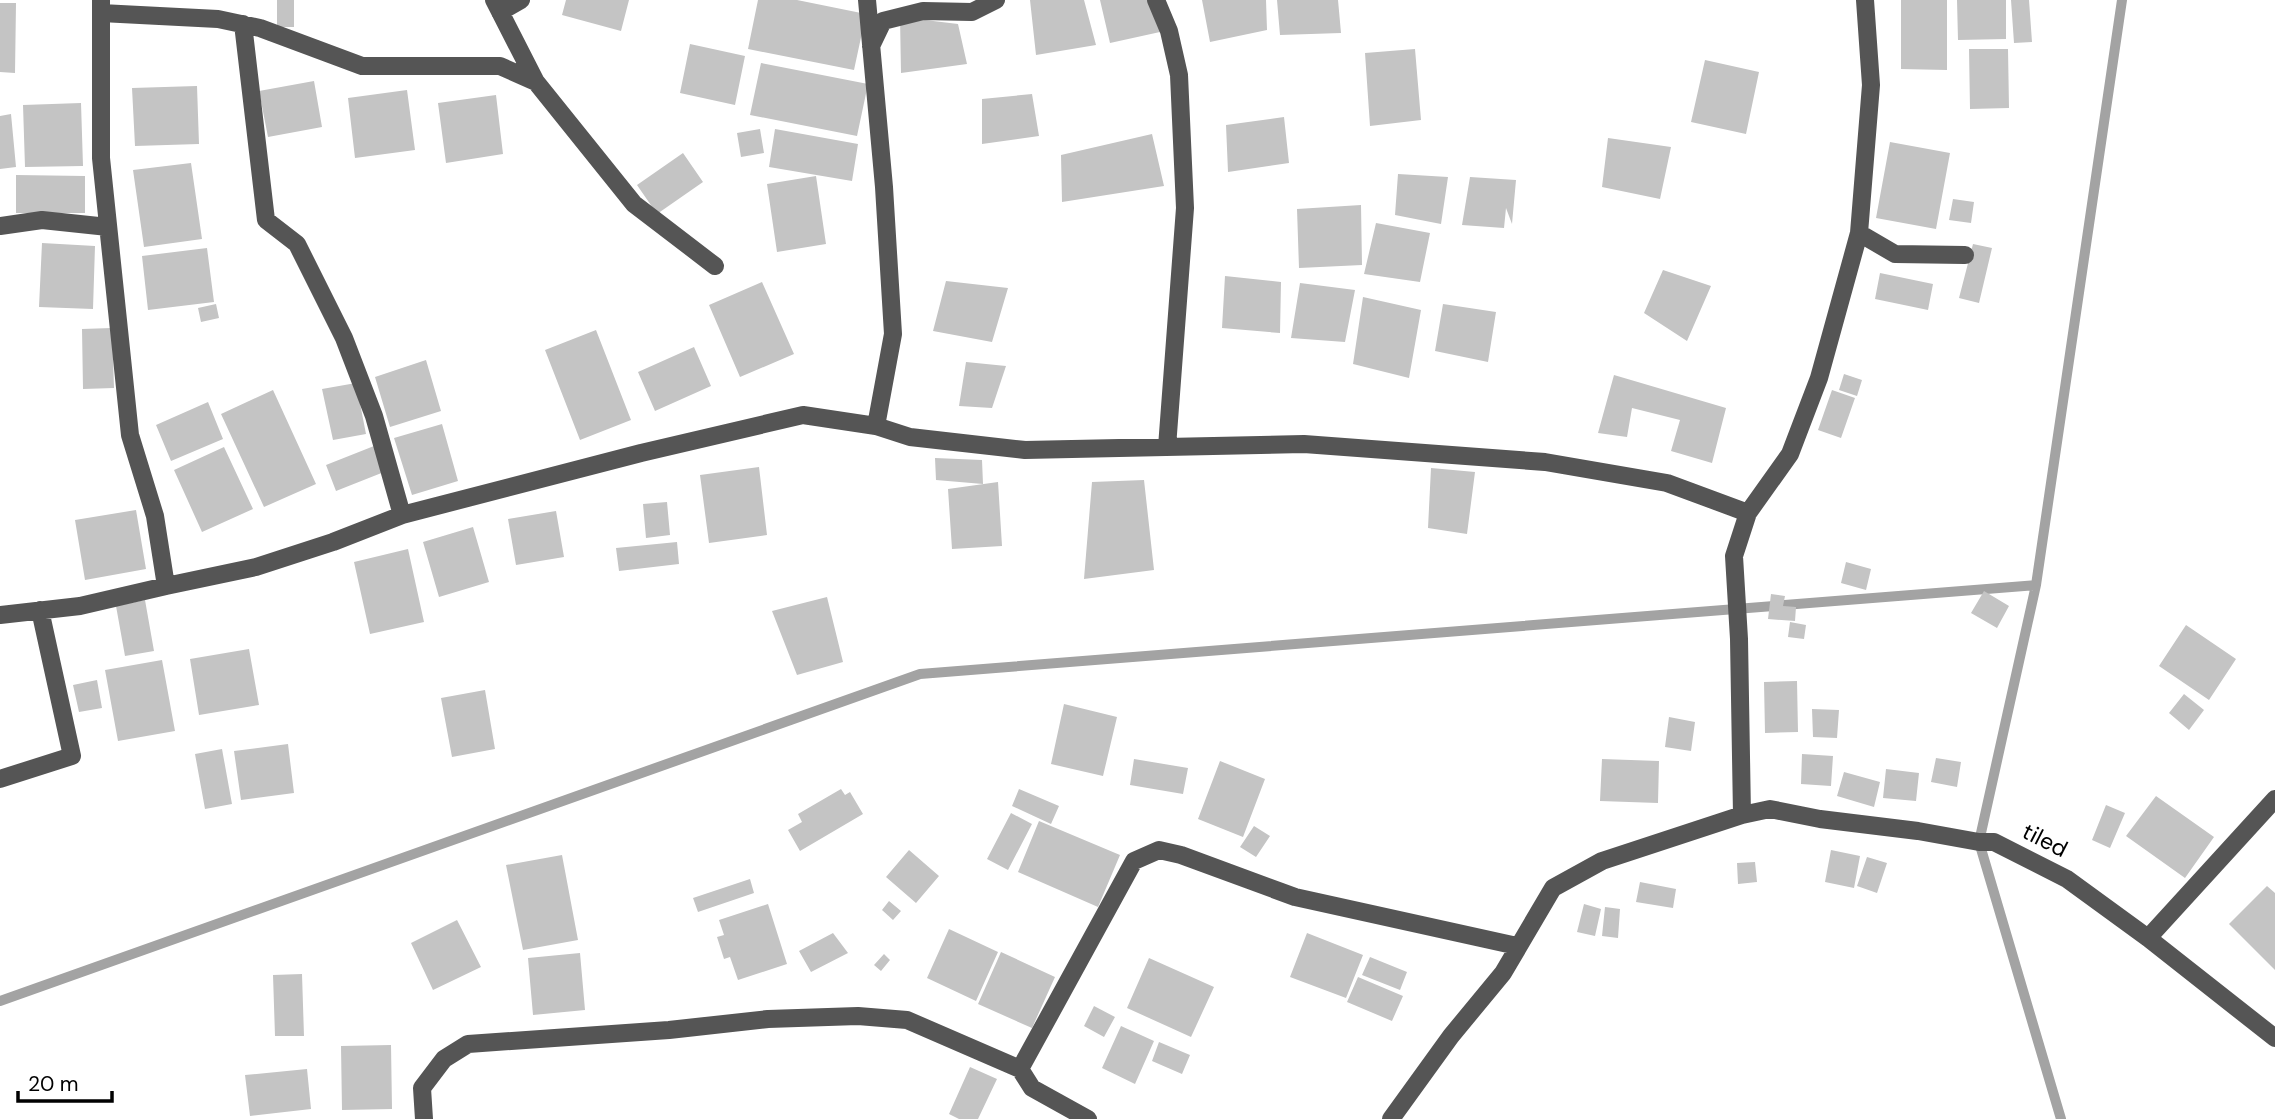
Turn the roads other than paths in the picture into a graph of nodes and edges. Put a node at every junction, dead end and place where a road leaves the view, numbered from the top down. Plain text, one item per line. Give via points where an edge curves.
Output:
1 (521, 0) edge
2 (867, 0) edge
3 (996, 0) edge
4 (1156, 0) edge
5 (1865, 0) edge
6 (101, 6) edge
7 (497, 6) edge
8 (243, 24) junction
9 (871, 46) junction
10 (536, 82) junction
11 (0, 226) edge
12 (108, 227) junction
13 (1860, 233) junction
14 (1965, 255) dead end
15 (715, 266) dead end
16 (876, 426) junction
17 (1167, 447) junction
18 (1748, 513) junction
19 (402, 515) junction
20 (166, 586) junction
21 (40, 610) junction
22 (0, 615) edge
23 (0, 779) edge
24 (2275, 799) edge
25 (1742, 815) junction
26 (2148, 938) junction
27 (1517, 946) junction
28 (2275, 1038) edge
29 (1020, 1069) junction
30 (424, 1119) edge
31 (1088, 1119) edge
32 (1391, 1119) edge

1 - 7 street
2 - 9 street
3 - 9 street via 972,12 923,11 883,22
4 - 17 street via 1179,75 1185,208
5 - 13 street via 1871,85
6 - 8 street
6 - 12 street via 101,158
7 - 10 street
8 - 10 street via 362,65 500,66
8 - 19 street via 265,220 297,244 344,338 374,416
9 - 16 street via 892,334
10 - 15 street via 634,204
11 - 12 street via 42,220
12 - 20 street via 130,435 155,516
13 - 14 street via 1895,254
13 - 18 street via 1819,378 1790,454
16 - 17 street via 909,437 1025,450
16 - 19 street via 803,415
17 - 18 street via 1304,444 1545,462 1667,483
18 - 25 street via 1734,556
19 - 20 street via 256,567
20 - 21 street via 80,606
21 - 22 street
21 - 23 street via 72,756
24 - 26 street
25 - 26 street, tiled via 1770,809 1994,842 2067,879
25 - 27 street, tiled via 1602,861 1553,888
26 - 28 street, tiled
27 - 29 street via 1295,897 1159,850 1134,861
27 - 32 street, tiled via 1503,973
29 - 30 street via 907,1020 858,1016 468,1044 444,1059 422,1088
29 - 31 street via 1032,1088

